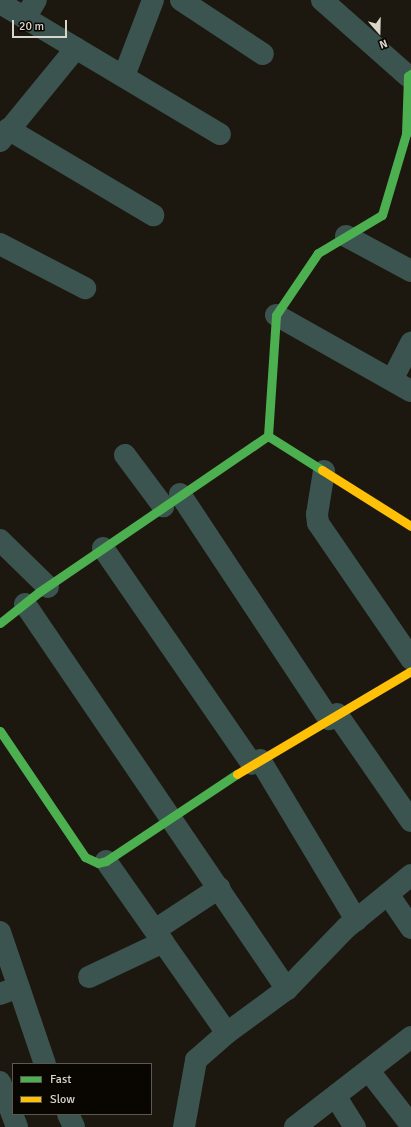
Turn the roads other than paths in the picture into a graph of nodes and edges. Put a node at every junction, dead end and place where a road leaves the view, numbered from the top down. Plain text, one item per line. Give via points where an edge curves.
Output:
1 (153, 0) edge
2 (181, 0) edge
3 (322, 0) edge
4 (0, 3) edge
5 (30, 9) edge
6 (76, 48) junction
7 (263, 54) dead end
8 (410, 75) edge
9 (124, 76) junction
10 (220, 134) dead end
11 (4, 135) edge
12 (408, 136) edge
13 (153, 215) dead end
14 (346, 236) junction
15 (0, 244) edge
16 (411, 271) edge
17 (85, 288) dead end
18 (276, 315) junction
19 (411, 344) edge
20 (392, 380) junction
21 (411, 391) edge
22 (268, 436) junction
23 (125, 455) dead end
24 (324, 471) junction
25 (172, 500) junction
26 (411, 526) edge
27 (0, 540) edge
28 (103, 548) junction
29 (48, 587) junction
30 (25, 604) junction
31 (0, 623) edge
32 (411, 659) edge
33 (411, 671) edge
34 (333, 716) junction
35 (0, 731) edge
36 (256, 762) junction
37 (171, 818) junction
38 (411, 821) edge
39 (106, 861) junction
40 (411, 875) edge
41 (219, 888) junction
42 (388, 894) junction
43 (356, 920) junction
44 (411, 928) edge
45 (0, 932) edge
46 (159, 936) junction
47 (89, 977) dead end
48 (287, 989) junction
49 (10, 991) edge
50 (227, 1033) junction
51 (411, 1037) edge
52 (42, 1063) edge
53 (369, 1071) junction
54 (12, 1072) edge
55 (0, 1077) edge
56 (0, 1082) edge
57 (336, 1097) junction
58 (12, 1114) edge
59 (12, 1115) edge
60 (68, 1115) edge
61 (411, 1125) edge
62 (17, 1127) edge
63 (74, 1127) edge
64 (184, 1127) edge
65 (295, 1127) edge
66 (355, 1127) edge

1 - 9 street
2 - 7 street
3 - 8 street
4 - 5 street
5 - 6 street
6 - 9 street
6 - 11 street
8 - 12 street
9 - 10 street
11 - 13 street
12 - 14 street via 382,215
14 - 16 street
14 - 18 street via 318,253
15 - 17 street
18 - 20 street
18 - 22 street
19 - 20 street
20 - 21 street
22 - 24 street
22 - 25 street
23 - 25 street
24 - 26 street
24 - 32 street via 318,523
25 - 28 street
25 - 34 street
27 - 29 street
28 - 29 street
28 - 36 street
29 - 30 street
30 - 31 street
30 - 37 street
33 - 34 street
34 - 36 street
34 - 38 street
35 - 39 street via 85,857 98,863
36 - 37 street
36 - 43 street
37 - 39 street
37 - 41 street
39 - 46 street
40 - 42 street
41 - 46 street
41 - 48 street
42 - 43 street
42 - 44 street
43 - 48 street
45 - 49 street
46 - 47 street
46 - 50 street
48 - 50 street
49 - 52 street
50 - 64 street via 196,1060
51 - 53 street
53 - 57 street
53 - 61 street
54 - 55 street
56 - 58 street
57 - 65 street
57 - 66 street
59 - 62 street
60 - 63 street

